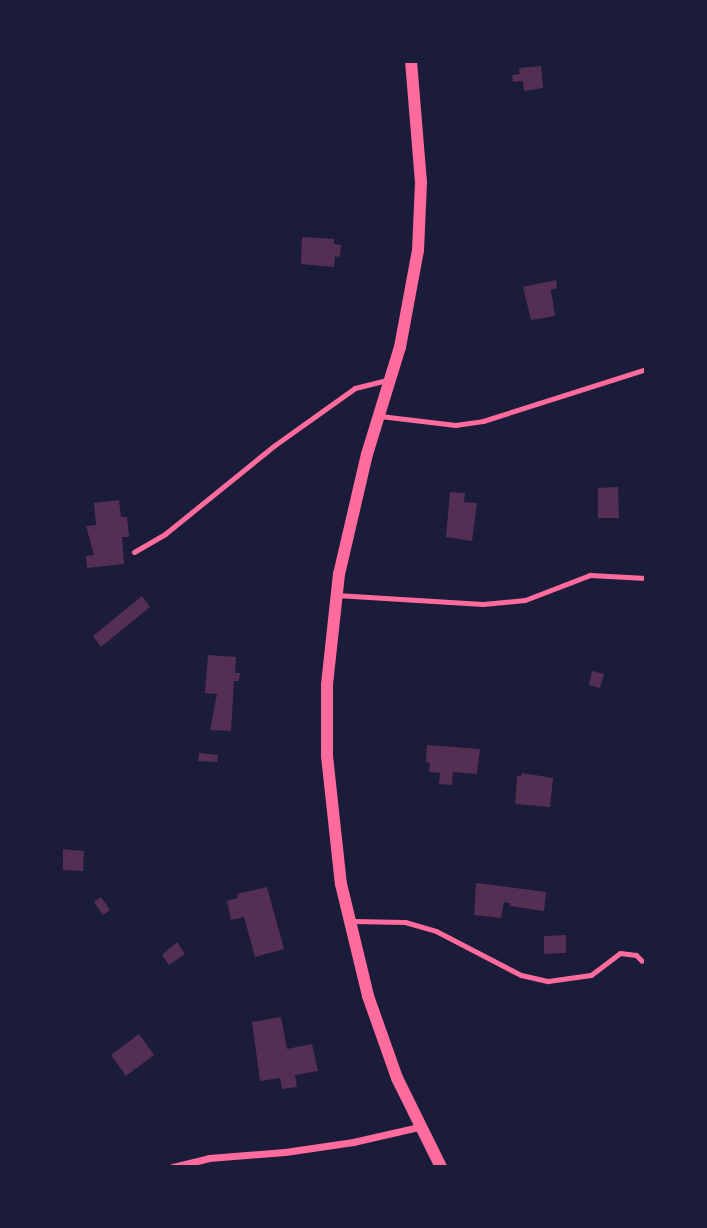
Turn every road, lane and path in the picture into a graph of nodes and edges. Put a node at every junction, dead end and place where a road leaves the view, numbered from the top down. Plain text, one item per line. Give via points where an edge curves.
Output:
1 (411, 61) edge
2 (646, 369) edge
3 (391, 379) junction
4 (380, 416) junction
5 (134, 552) dead end
6 (646, 578) edge
7 (336, 595) junction
8 (348, 921) junction
9 (642, 961) dead end
10 (419, 1127) junction
11 (173, 1167) edge
12 (441, 1167) edge

1 - 3 street via 421,182 418,250
2 - 4 lane via 483,422 455,425
3 - 4 street
3 - 5 lane via 355,388 275,445 165,534
4 - 7 street via 349,520
6 - 7 lane via 590,575 525,600 483,604
7 - 8 street via 327,684 327,756 332,827
8 - 9 lane via 405,922 436,930 521,975 548,981 591,975 620,953 636,955
8 - 10 street via 368,996
10 - 11 street via 353,1142 209,1158
10 - 12 street

